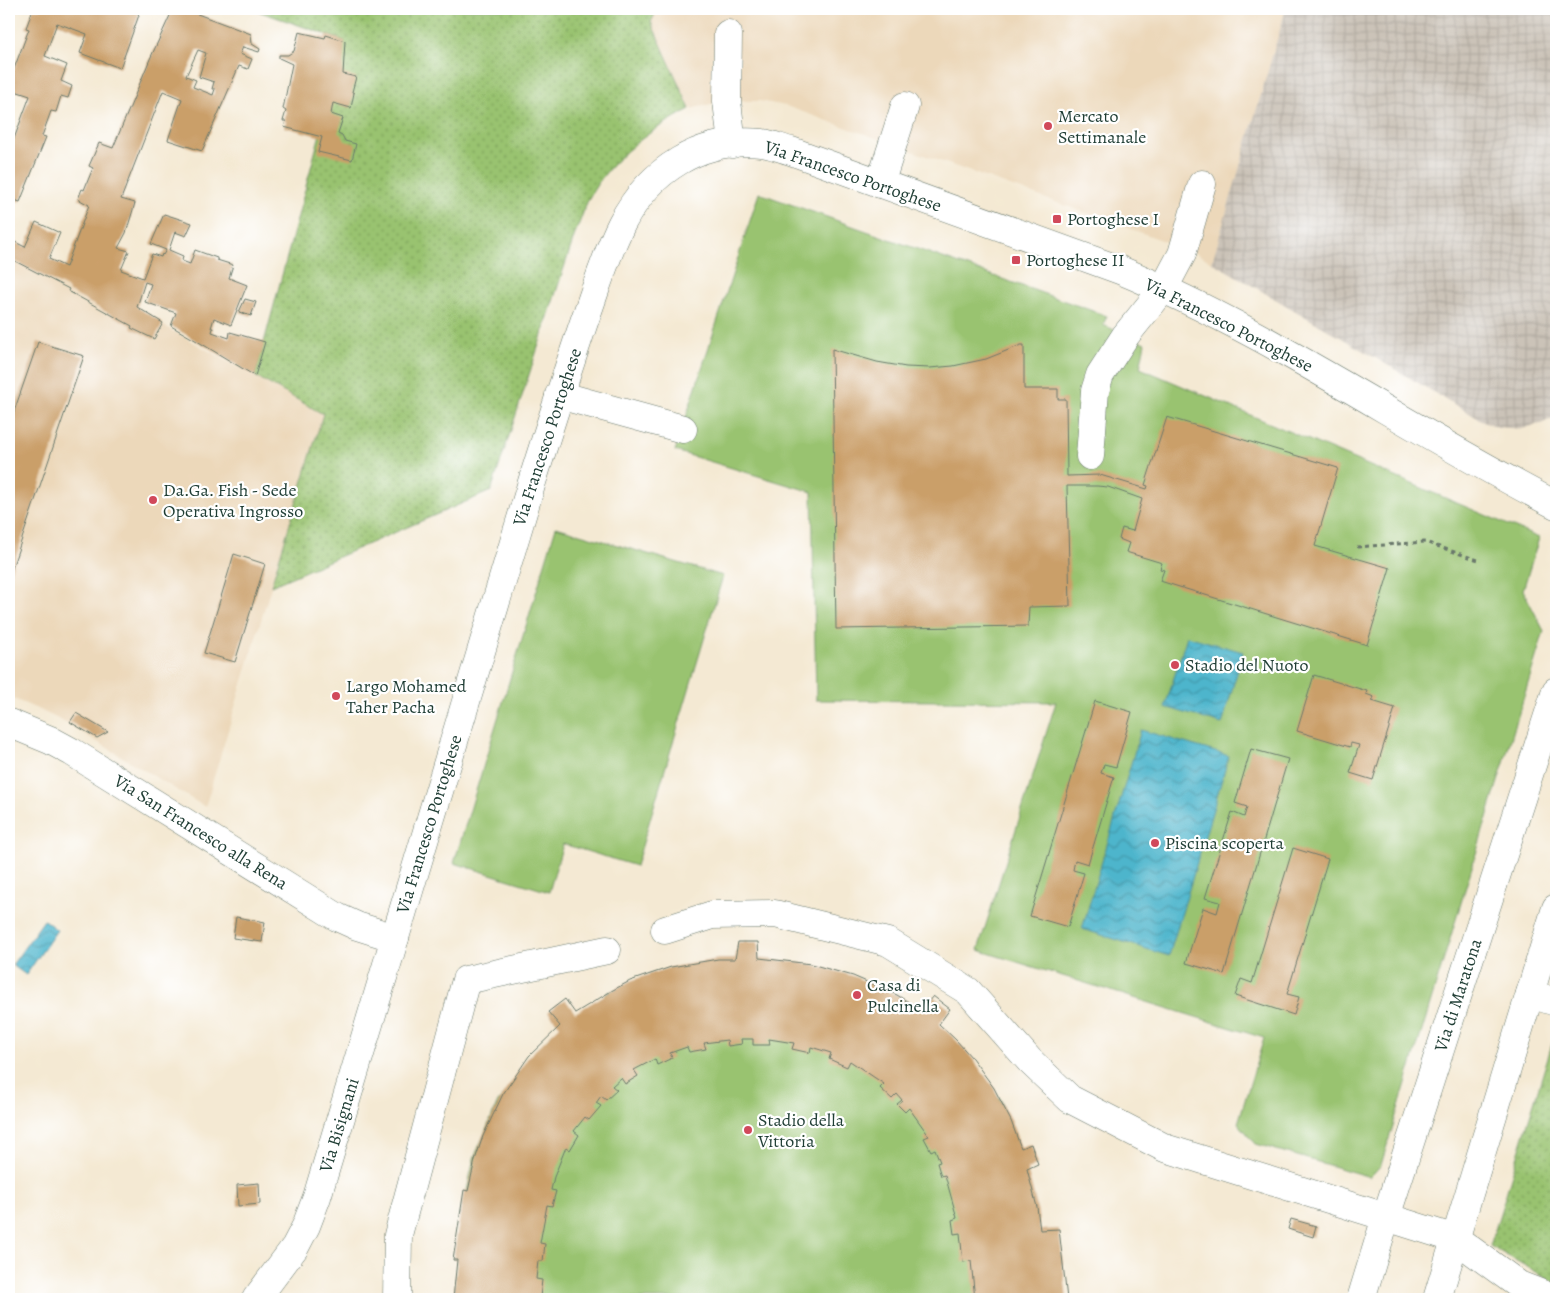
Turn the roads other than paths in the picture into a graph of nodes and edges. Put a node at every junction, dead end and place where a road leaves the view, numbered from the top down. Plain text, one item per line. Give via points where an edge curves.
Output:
1 (728, 34) dead end
2 (906, 106) dead end
3 (732, 144) junction
4 (880, 184) junction
5 (1202, 184) dead end
6 (1164, 288) junction
7 (559, 395) junction
8 (683, 429) dead end
9 (1090, 456) dead end
10 (1556, 505) edge
11 (1556, 691) edge
12 (9, 723) edge
13 (1556, 908) edge
14 (665, 930) dead end
15 (395, 938) junction
16 (607, 950) dead end
17 (1530, 994) junction
18 (1556, 1002) edge
19 (1386, 1217) junction
20 (1456, 1239) junction
21 (256, 1299) edge
22 (397, 1299) edge
23 (1361, 1299) edge
24 (1437, 1299) edge
25 (1555, 1299) edge

1 - 3 street
2 - 4 street
3 - 4 street, Via Francesco Portoghese via 763,143
3 - 7 street, Via Francesco Portoghese via 684,157 660,173 641,194 622,223 605,264
4 - 6 street, Via Francesco Portoghese
5 - 6 street via 1182,254
6 - 9 street via 1126,335 1100,375 1095,391
6 - 10 street, Via Francesco Portoghese via 1226,319
7 - 8 street
7 - 15 street, Via Francesco Portoghese
11 - 19 street, Via di Maratona
12 - 15 street, Via San Francesco alla Rena via 72,752 337,917
13 - 17 street
14 - 19 street via 712,914 775,914 888,942 968,992 1030,1061 1070,1099 1165,1148
15 - 21 street, Via Bisignani via 312,1212 295,1247
16 - 22 street via 466,980 398,1235
17 - 18 street
17 - 20 street
19 - 20 street
19 - 23 street, Via di Maratona
20 - 24 street
20 - 25 street via 1519,1285

